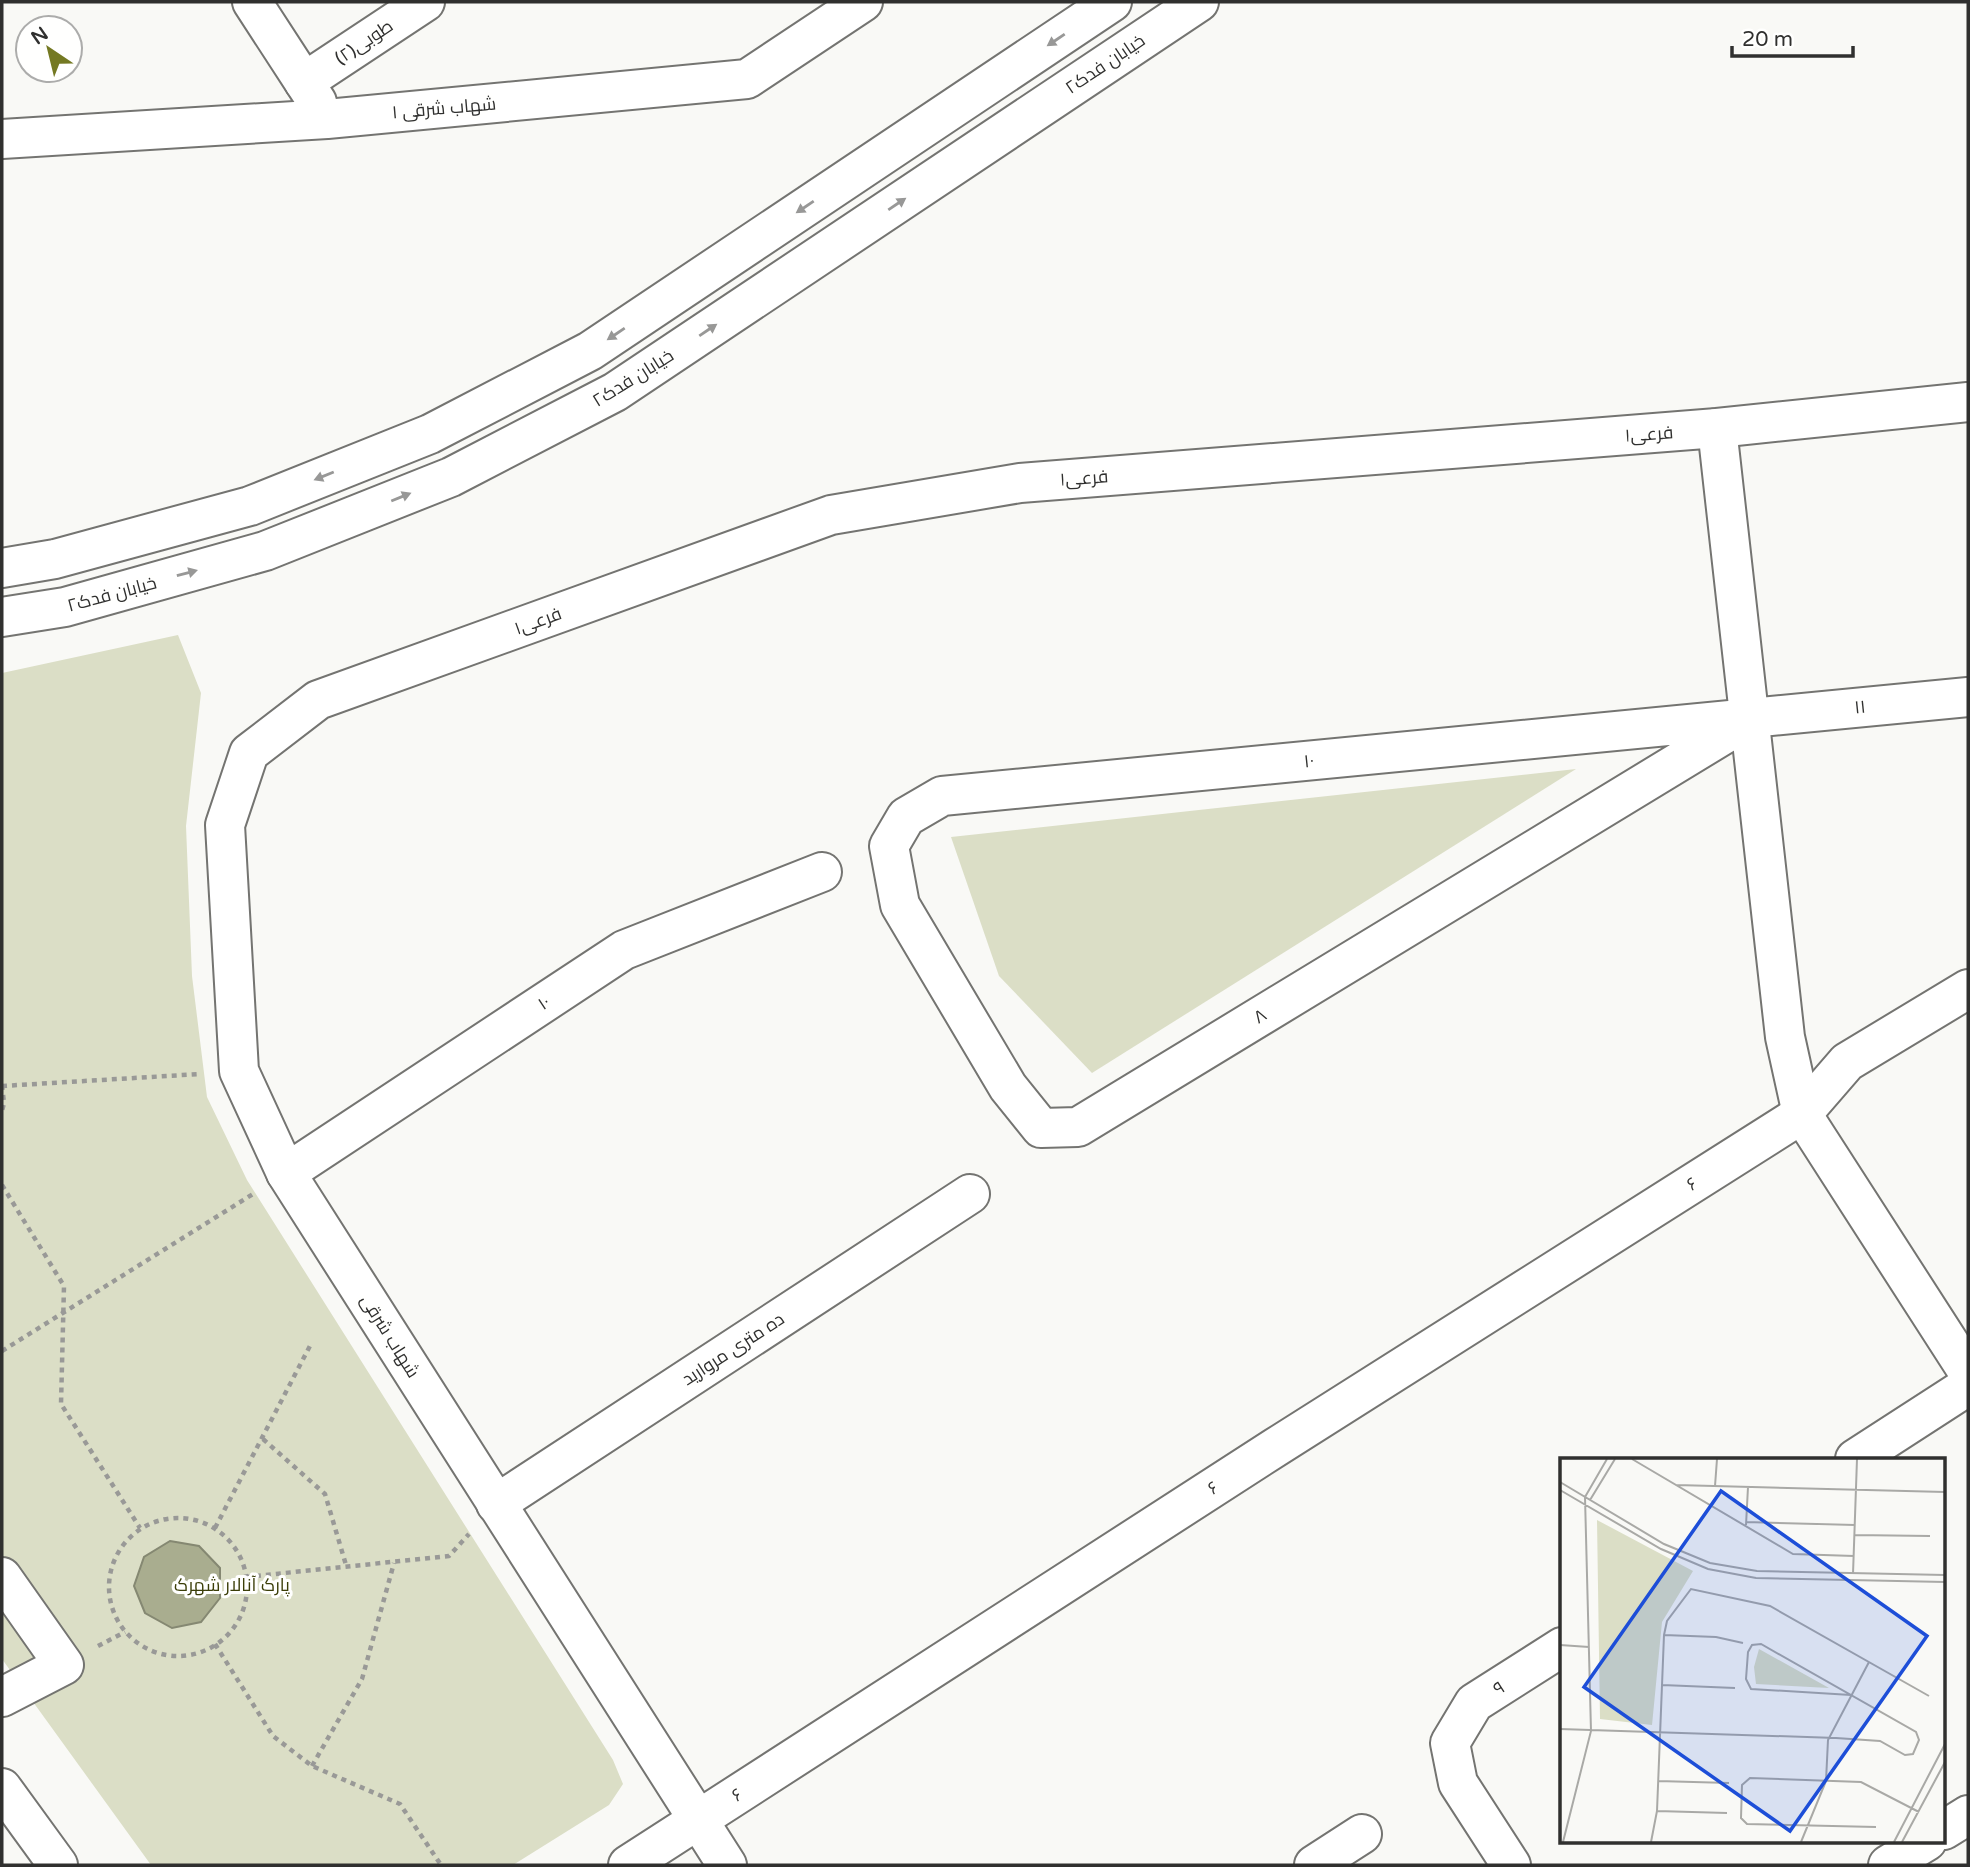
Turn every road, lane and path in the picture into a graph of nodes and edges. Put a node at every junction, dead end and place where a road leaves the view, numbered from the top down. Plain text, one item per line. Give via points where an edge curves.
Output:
1 (252, 2) edge
2 (425, 2) edge
3 (863, 2) edge
4 (1112, 2) edge
5 (1199, 2) edge
6 (304, 82) junction
7 (327, 119) junction
8 (2, 139) edge
9 (1968, 402) edge
10 (1717, 428) junction
11 (2, 568) edge
12 (2, 617) edge
13 (1968, 697) edge
14 (1751, 718) junction
15 (249, 753) joint
16 (890, 846) joint
17 (822, 872) dead end
18 (1968, 989) edge
19 (239, 1071) junction
20 (2, 1085) edge
21 (2, 1111) edge
22 (1801, 1114) junction
23 (286, 1174) junction
24 (2, 1185) edge
25 (970, 1194) dead end
26 (63, 1311) junction
27 (312, 1342) dead end
28 (2, 1351) edge
29 (1968, 1372) edge
30 (1968, 1386) edge
31 (263, 1439) junction
32 (1857, 1458) edge
33 (496, 1504) junction
34 (140, 1528) junction
35 (215, 1528) junction
36 (394, 1563) junction
37 (346, 1565) junction
38 (2, 1577) edge
39 (246, 1577) junction
40 (215, 1644) junction
41 (1560, 1648) edge
42 (2, 1697) edge
43 (312, 1766) junction
44 (2, 1788) edge
45 (1968, 1815) edge
46 (698, 1820) junction
47 (1946, 1829) edge
48 (1362, 1834) dead end
49 (1925, 1842) edge
50 (58, 1865) edge
51 (441, 1865) edge
52 (628, 1865) edge
53 (727, 1865) edge
54 (1314, 1865) edge
55 (1511, 1865) edge
56 (1888, 1865) edge

1 - 6 street
2 - 6 street, طوبی(۲)
3 - 7 street, شهاب شرقی ۱ via 747,79
4 -> 11 street via 590,351 430,434 250,506 55,559
12 -> 5 street, خیابان فدک۲ via 65,607 265,551 462,471 615,392
6 - 7 street
7 - 8 street, شهاب شرقی ۱
9 - 10 street, فرعی۱
10 - 14 street
10 - 15 street, فرعی۱ via 1020,482 831,515 318,700
13 - 14 street, ۱۱
14 - 16 street, ۱۰ via 942,796 906,817
14 - 16 street, ۸ via 1078,1127 1041,1128 1009,1087 900,905
14 - 22 street via 1785,1037
15 - 19 street, شهاب شرقی via 225,825
17 - 23 street, ۱۰ via 624,950
18 - 22 street via 1847,1062
19 - 20 path
19 - 23 street, شهاب شرقی
20 - 21 path
22 - 29 street
22 - 46 street, ۶
23 - 26 path
23 - 33 street, شهاب شرقی
24 - 26 path via 64,1286
25 - 33 street, ده متری مروارید
26 - 28 path
26 - 34 path via 61,1404
27 - 31 path
30 - 32 street
31 - 35 path
31 - 37 path via 326,1494
33 - 36 path via 449,1556
33 - 46 street, شهاب شرقی
34 - 35 path via 178,1517
34 - 40 path via 125,1541 110,1577 110,1597 125,1632 158,1653 177,1656
35 - 39 path via 230,1541
36 - 37 path
36 - 43 path via 362,1679
37 - 39 path
38 - 42 street via 64,1665
39 - 40 path via 241,1615
40 - 43 path via 273,1736
41 - 55 street, ۹ via 1474,1703 1450,1743 1458,1783
43 - 51 path via 400,1804
44 - 50 street
45 - 47 street
46 - 52 street, ۶
46 - 53 street, شهاب شرقی
48 - 54 street
49 - 56 street

